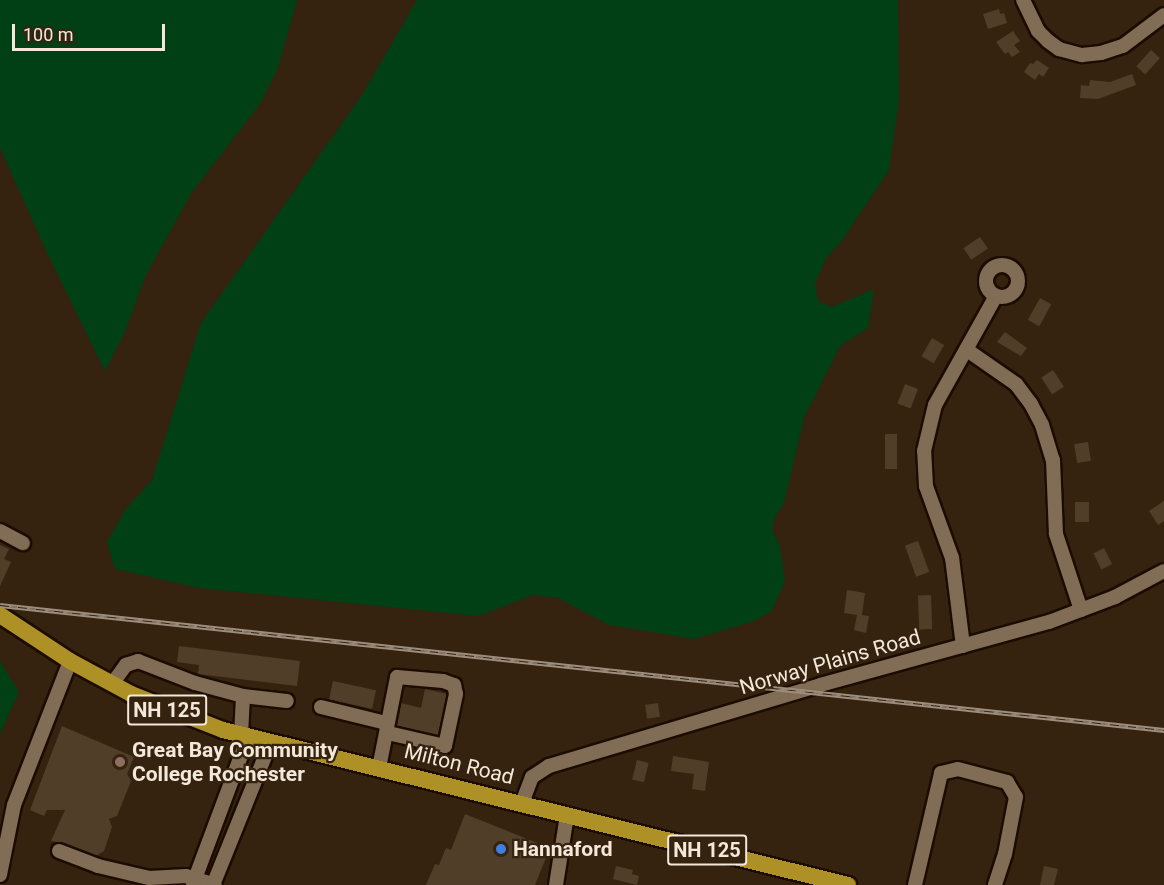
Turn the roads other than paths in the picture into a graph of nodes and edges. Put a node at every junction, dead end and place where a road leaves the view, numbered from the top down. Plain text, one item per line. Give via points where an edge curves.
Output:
1 (1023, 0) edge
2 (1164, 15) edge
3 (996, 296) dead end
4 (967, 350) junction
5 (0, 531) edge
6 (23, 543) dead end
7 (1164, 571) edge
8 (1081, 609) junction
9 (0, 615) edge
10 (963, 646) junction
11 (70, 661) junction
12 (112, 684) junction
13 (243, 696) junction
14 (287, 701) dead end
15 (321, 707) dead end
16 (387, 728) junction
17 (245, 736) junction
18 (270, 744) junction
19 (379, 768) junction
20 (522, 803) junction
21 (567, 815) junction
22 (59, 851) dead end
23 (0, 875) edge
24 (194, 881) edge
25 (214, 885) edge
26 (556, 885) edge
27 (848, 885) edge
28 (915, 885) edge
29 (994, 885) edge

1 - 2 street via 1038,31 1048,41 1059,49 1082,55 1123,46
3 - 4 street
4 - 8 street via 1016,384 1042,426 1053,460 1056,534
4 - 10 street via 931,416 923,462 930,499 952,558
5 - 6 street
7 - 8 street, Norway Plains Road via 1115,597
8 - 10 street, Norway Plains Road
9 - 11 main road, NH 125
10 - 20 street, Norway Plains Road via 549,766 532,777
11 - 12 main road, Milton Road / NH 125
11 - 23 street via 14,805
12 - 13 street via 126,665 138,661
12 - 17 main road, Milton Road / NH 125 via 188,718
13 - 14 street
13 - 17 street
15 - 16 street
16 - 16 street via 397,676 454,685 456,694 445,746
16 - 19 street
17 - 18 main road, Milton Road / NH 125
17 - 24 street
18 - 19 main road, Milton Road / NH 125
18 - 25 street
19 - 20 main road, Milton Road / NH 125
20 - 21 main road, Milton Road / NH 125
21 - 26 street
21 - 27 main road, Milton Road / NH 125
22 - 24 street via 98,866 148,878
24 - 25 street
28 - 29 street via 941,773 958,769 1007,782 1016,797 1005,854

